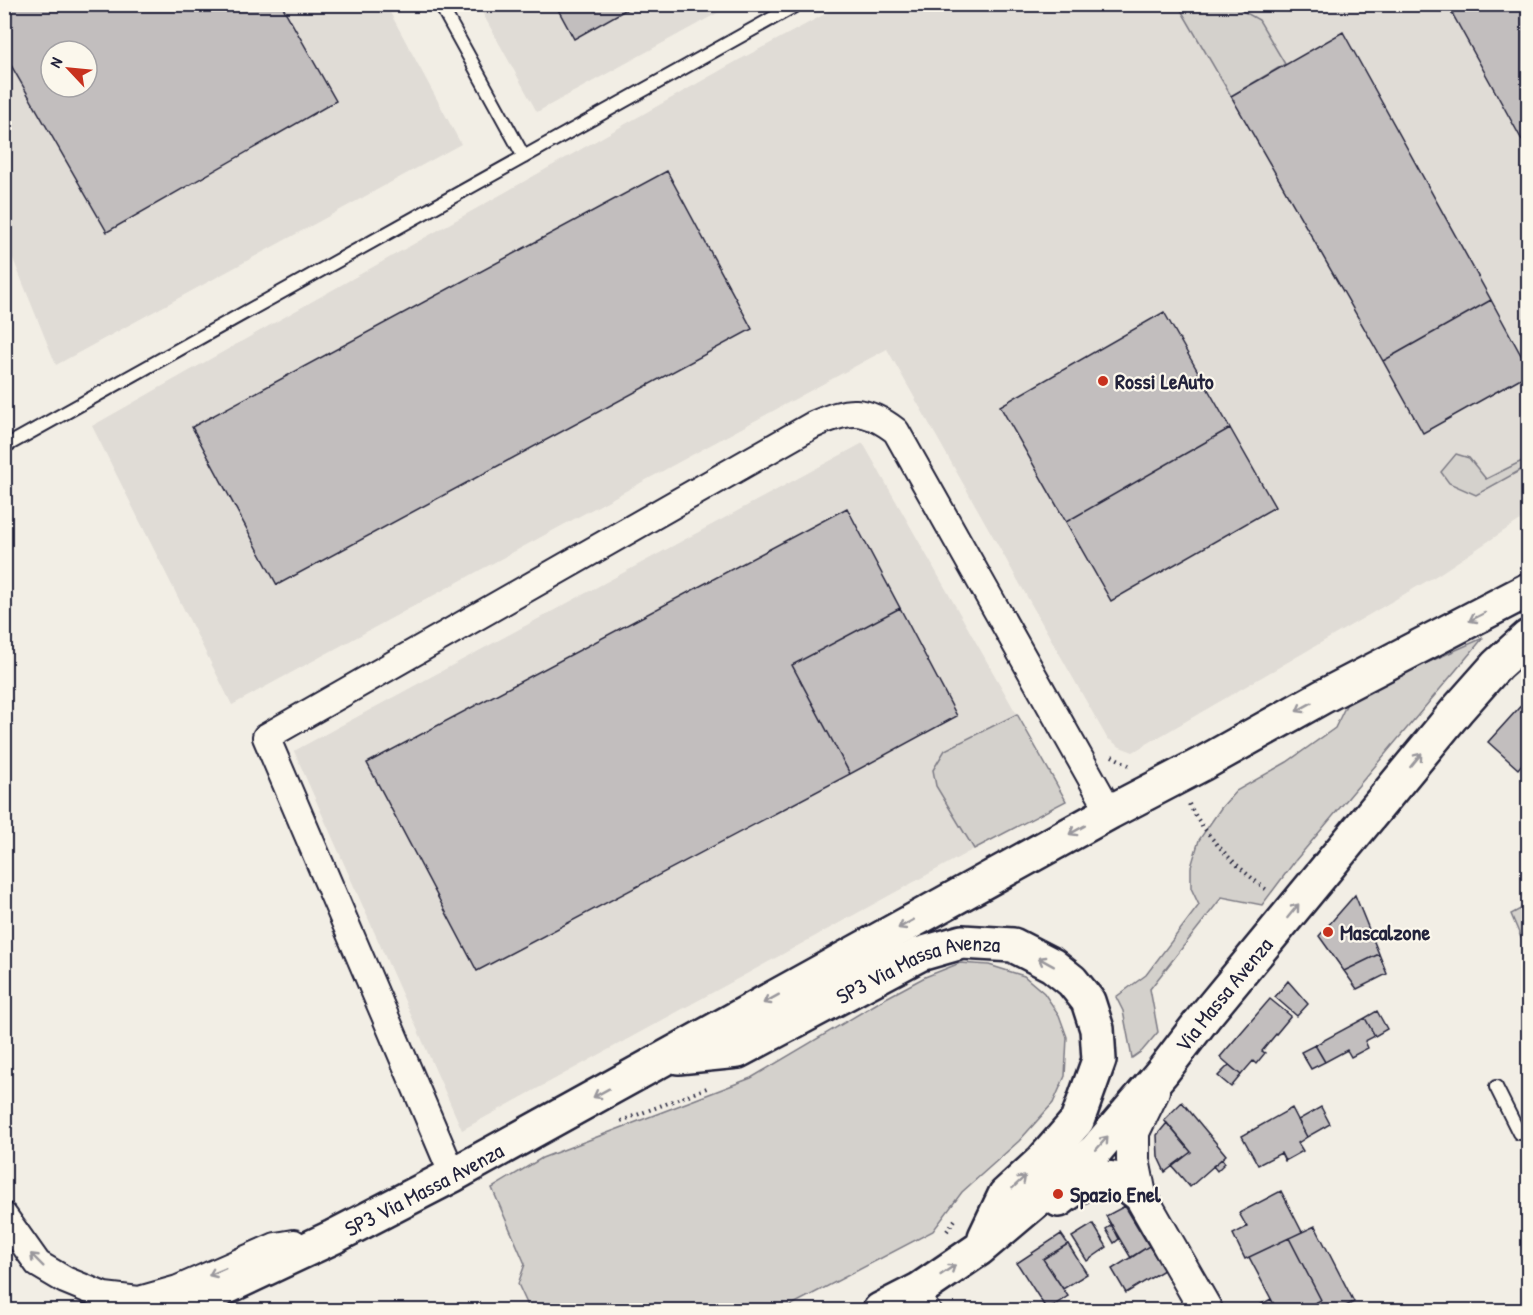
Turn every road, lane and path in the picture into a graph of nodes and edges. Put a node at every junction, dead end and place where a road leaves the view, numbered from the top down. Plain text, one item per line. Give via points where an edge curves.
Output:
1 (440, 4) edge
2 (798, 4) edge
3 (524, 157) junction
4 (4, 447) edge
5 (1528, 590) edge
6 (1528, 637) edge
7 (1107, 749) dead end
8 (1137, 766) dead end
9 (1110, 812) junction
10 (665, 1058) junction
11 (1163, 1071) junction
12 (714, 1085) dead end
13 (1496, 1087) dead end
14 (615, 1124) dead end
15 (1519, 1133) dead end
16 (453, 1175) junction
17 (1140, 1195) junction
18 (962, 1212) dead end
19 (4, 1216) edge
20 (944, 1234) dead end
21 (333, 1237) junction
22 (979, 1249) junction
23 (927, 1300) edge
24 (177, 1311) edge
25 (880, 1311) edge
26 (1206, 1311) edge

1 - 3 lane
2 - 3 lane
3 - 4 lane
5 -> 9 main road
11 -> 6 main road, Via Massa Avenza via 1458,709
7 - 8 path via 1112,757
9 -> 10 main road, SP3 Via Massa Avenza
9 - 16 street via 896,431 883,421 856,411 836,414 813,425 266,737
10 -> 16 main road, SP3 Via Massa Avenza
22 -> 10 main road, SP3 Via Massa Avenza via 1005,1195 1077,1121 1099,1059 1097,1029 1088,1002 1052,964 1013,945 962,942 920,954 738,1051
11 - 17 street via 1133,1132 1133,1160
22 -> 11 main road, Via Massa Avenza via 1096,1150
12 - 14 path
13 - 15 lane
16 - 21 main road, SP3 Via Massa Avenza
17 - 22 main road via 1119,1181 1101,1178 1072,1189 1028,1225
17 - 26 street
18 - 20 path
21 -> 19 street via 276,1246 178,1289 139,1300 104,1296 38,1264
21 - 24 main road, SP3 Via Massa Avenza
23 -> 22 main road, Via Massa Avenza
23 - 25 main road, Via Massa Avenza

